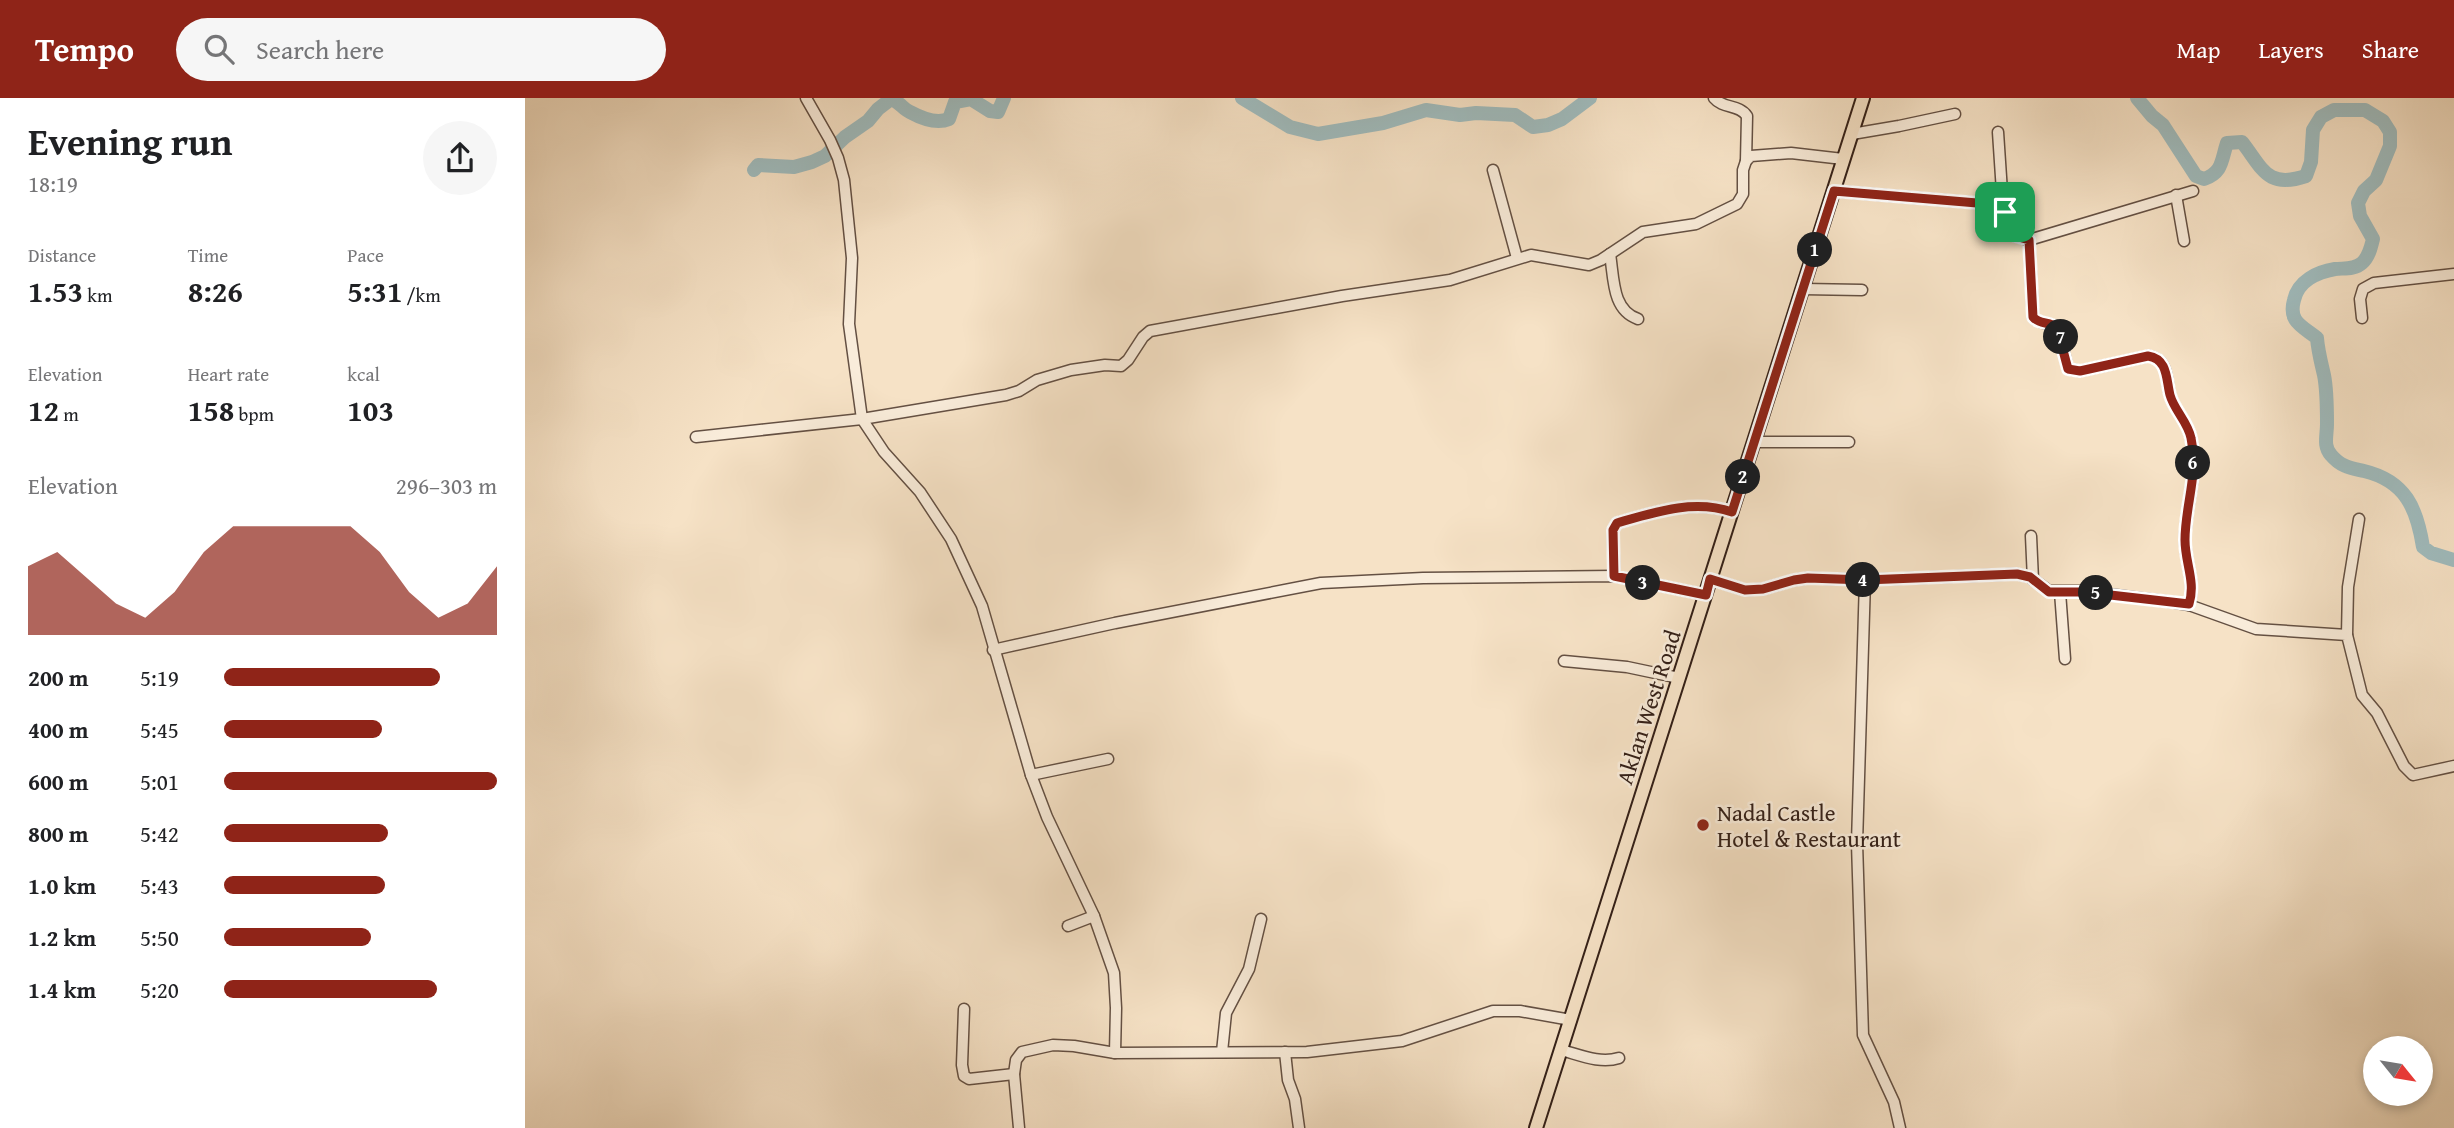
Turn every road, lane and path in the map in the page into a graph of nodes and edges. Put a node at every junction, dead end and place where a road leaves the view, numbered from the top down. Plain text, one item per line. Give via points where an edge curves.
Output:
1 (806, 98) edge
2 (1714, 98) edge
3 (1863, 98) edge
4 (1955, 114) dead end
5 (1998, 132) dead end
6 (1852, 134) junction
7 (1843, 159) junction
8 (1746, 161) junction
9 (1493, 170) dead end
10 (1834, 191) junction
11 (2193, 191) dead end
12 (2176, 195) junction
13 (2003, 207) junction
14 (2029, 240) junction
15 (2184, 241) dead end
16 (1610, 254) junction
17 (1517, 258) junction
18 (2454, 274) edge
19 (1803, 289) junction
20 (1862, 290) dead end
21 (2363, 318) dead end
22 (1638, 319) dead end
23 (862, 419) junction
24 (696, 437) dead end
25 (1754, 442) junction
26 (1849, 442) dead end
27 (1732, 512) junction
28 (2359, 519) dead end
29 (2031, 536) dead end
30 (1614, 576) junction
31 (1710, 579) junction
32 (1865, 580) junction
33 (2033, 580) junction
34 (2060, 592) junction
35 (1706, 595) junction
36 (2189, 604) junction
37 (2347, 635) junction
38 (993, 650) junction
39 (2065, 659) dead end
40 (1564, 661) dead end
41 (1679, 678) junction
42 (1108, 759) dead end
43 (2454, 766) edge
44 (1031, 775) junction
45 (1094, 916) junction
46 (1261, 919) dead end
47 (1068, 926) dead end
48 (964, 1009) dead end
49 (1571, 1020) junction
50 (1561, 1050) junction
51 (1222, 1052) junction
52 (1285, 1052) junction
53 (1115, 1053) junction
54 (1619, 1058) dead end
55 (1014, 1074) junction
56 (1019, 1128) edge
57 (1299, 1128) edge
58 (1536, 1128) edge
59 (1900, 1128) edge

1 - 23 street via 830,140 844,180 852,258 849,324
2 - 8 street via 1741,108 1747,116
3 - 6 main road, Aklan West Road
4 - 6 street
5 - 13 street
6 - 7 main road, Aklan West Road
7 - 8 street via 1762,153
7 - 10 main road, Aklan West Road
8 - 16 street via 1743,194 1737,205 1696,224 1643,232
9 - 17 street
10 - 13 street
10 - 19 main road, Aklan West Road
11 - 12 street
12 - 14 street
12 - 15 street
13 - 14 street via 2009,234
14 - 36 street via 2033,317 2057,328 2068,369 2080,371 2148,356 2164,365 2173,407 2191,436 2193,449 2194,480 2185,543 2192,587
16 - 17 street via 1589,265 1531,255
16 - 22 street via 1622,310
17 - 23 street via 1450,279 1150,331 1121,366 1071,370 1006,395
18 - 21 street via 2374,283 2363,289
19 - 20 street
19 - 25 main road, Aklan West Road
23 - 24 street
23 - 38 street via 951,539 982,606
25 - 26 street
25 - 27 main road, Aklan West Road
27 - 30 street via 1694,505 1617,523 1613,530
27 - 31 main road, Aklan West Road
28 - 37 street via 2348,587
29 - 33 street
30 - 35 street
30 - 38 street via 1321,583
31 - 32 street via 1745,590 1808,578
31 - 35 main road, Aklan West Road
32 - 33 street via 2017,574
32 - 59 street via 1857,843 1863,1035 1894,1102
33 - 34 street via 2049,592
34 - 36 street
34 - 39 street
35 - 41 main road, Aklan West Road
36 - 37 street via 2256,629
37 - 43 street via 2362,695 2377,713 2404,766 2413,775
38 - 44 street
40 - 41 street
41 - 49 main road, Aklan West Road
42 - 44 street
44 - 45 street
45 - 47 street
45 - 53 street via 1114,973
46 - 51 street via 1249,969 1226,1013
48 - 55 street via 964,1076
49 - 50 main road, Aklan West Road
49 - 52 street via 1493,1011 1402,1041
50 - 54 street via 1602,1061
50 - 58 main road, Aklan West Road
51 - 52 street
51 - 53 street
52 - 57 street
53 - 55 street via 1053,1045 1022,1052
55 - 56 street

